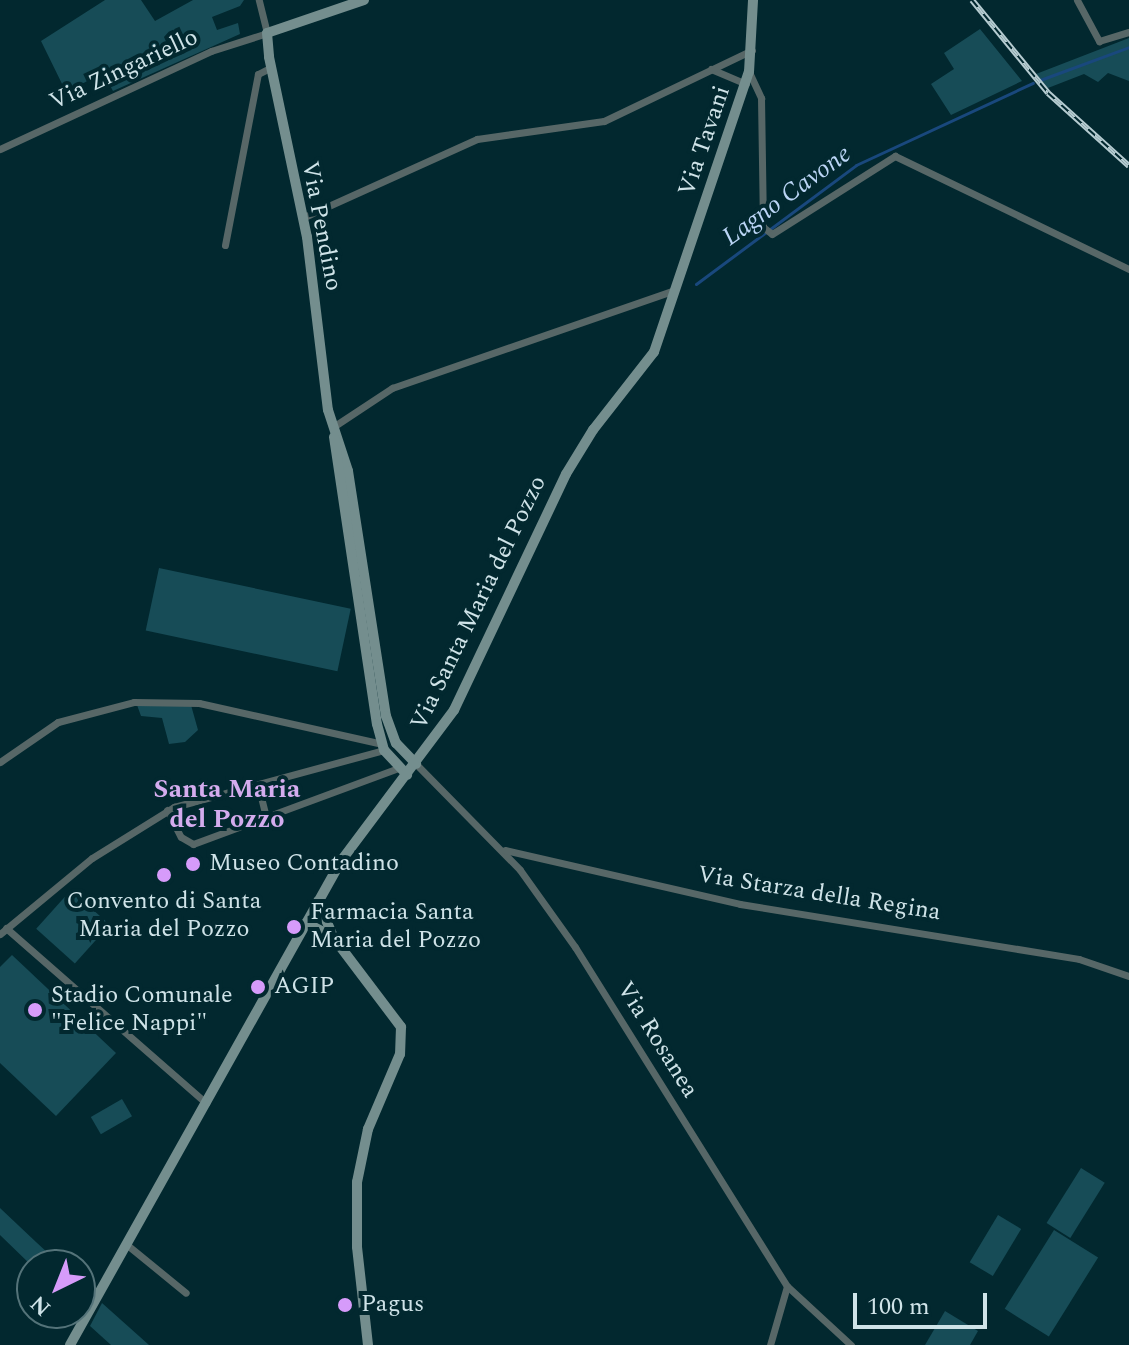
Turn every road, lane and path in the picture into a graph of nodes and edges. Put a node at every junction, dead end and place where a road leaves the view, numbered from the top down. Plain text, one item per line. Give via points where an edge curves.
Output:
1 (259, 0) edge
2 (364, 0) edge
3 (753, 0) edge
4 (1077, 0) edge
5 (1129, 32) edge
6 (267, 33) junction
7 (752, 50) junction
8 (270, 68) junction
9 (711, 69) junction
10 (748, 78) junction
11 (0, 149) edge
12 (302, 218) junction
13 (225, 245) dead end
14 (1129, 269) edge
15 (675, 290) junction
16 (333, 427) junction
17 (383, 747) junction
18 (0, 762) edge
19 (416, 764) junction
20 (402, 772) junction
21 (258, 785) junction
22 (167, 810) junction
23 (266, 817) junction
24 (502, 849) junction
25 (318, 901) junction
26 (306, 923) junction
27 (3, 931) edge
28 (333, 937) junction
29 (1129, 976) edge
30 (208, 1104) junction
31 (126, 1244) junction
32 (787, 1286) junction
33 (186, 1293) dead end
34 (70, 1345) edge
35 (368, 1345) edge
36 (770, 1345) edge
37 (851, 1345) edge

1 - 6 street
2 - 6 street
3 - 7 street, Via Tavani
4 - 5 street via 1099,41
6 - 8 street, Via Pendino
6 - 11 street, Via Zingariello via 211,51
7 - 9 street
7 - 10 street, Via Tavani
8 - 12 street, Via Pendino
8 - 13 street via 258,74
9 - 10 street
9 - 12 street via 588,126 477,139
10 - 14 street via 761,98 763,227 772,234 895,156
10 - 15 street, Via Tavani
12 - 16 street, Via Pendino
15 - 16 street via 392,388
15 - 19 street, Via Santa Maria del Pozzo via 654,352 566,474 454,710
16 - 17 street, Via Pendino via 364,654
16 - 19 street, Via Pendino via 348,471 388,724
17 - 18 street via 199,703 134,702 58,722 34,744
17 - 20 street, Via Pendino
17 - 21 street
19 - 20 street, Via Santa Maria del Pozzo
19 - 24 street, Via Rosanea
20 - 23 street
20 - 25 street, Via Santa Maria del Pozzo
21 - 22 street
21 - 23 street
22 - 23 street via 181,837 193,844
22 - 27 street via 92,858
24 - 29 street, Via Starza della Regina via 728,902 1052,954
24 - 32 street, Via Rosanea via 575,947
25 - 26 street, Via Santa Maria del Pozzo
25 - 28 street
26 - 28 street
26 - 30 street, Via Santa Maria del Pozzo
27 - 30 street
28 - 35 street via 401,1027 400,1054 368,1129 357,1182 357,1247
30 - 31 street, Via Santa Maria del Pozzo
31 - 33 street
31 - 34 street, Via Santa Maria del Pozzo
32 - 36 street
32 - 37 street, Via Rosanea

